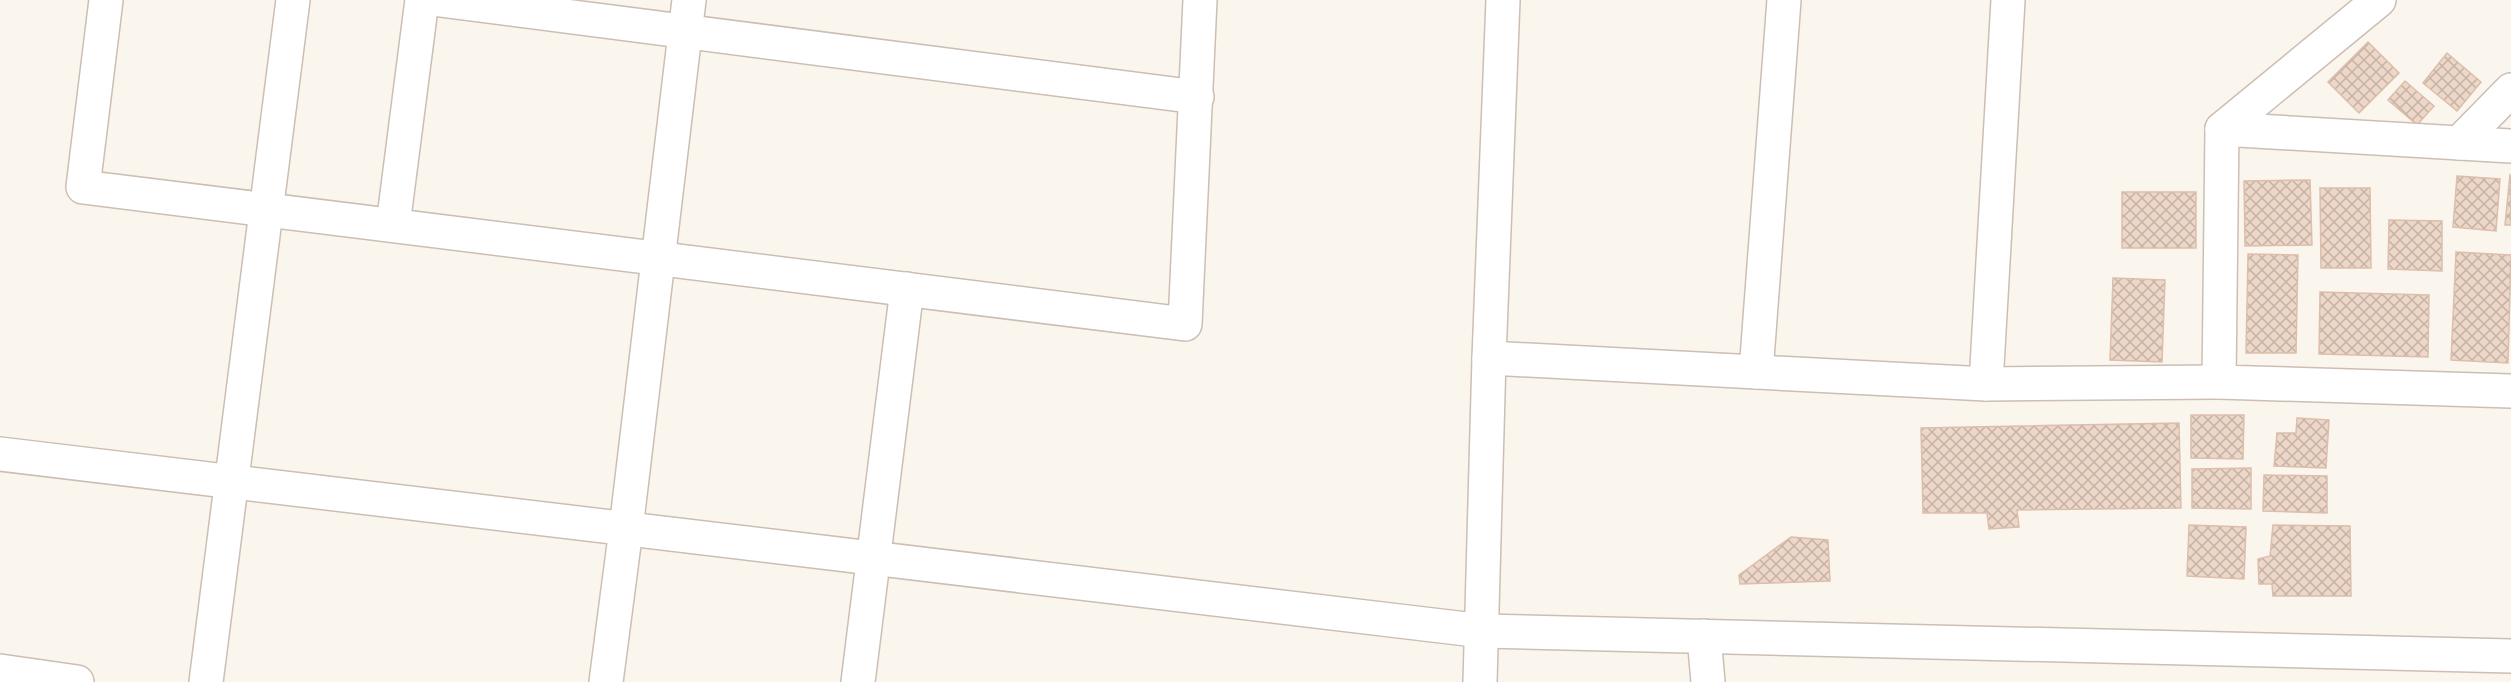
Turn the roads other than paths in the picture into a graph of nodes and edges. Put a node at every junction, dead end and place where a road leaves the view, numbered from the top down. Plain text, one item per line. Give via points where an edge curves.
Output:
1 (106, 0) edge
2 (293, 0) edge
3 (422, 0) edge
4 (689, 0) edge
5 (1200, 0) edge
6 (1503, 0) edge
7 (1784, 0) edge
8 (2008, 0) edge
9 (2379, 0) edge
10 (454, 1) edge
11 (685, 33) junction
12 (2511, 90) edge
13 (1197, 97) junction
14 (2222, 129) junction
15 (2459, 143) junction
16 (2511, 146) edge
17 (267, 209) junction
18 (393, 225) junction
19 (658, 259) junction
20 (906, 289) junction
21 (1489, 358) junction
22 (1756, 372) junction
23 (2219, 382) junction
24 (1986, 384) junction
25 (2511, 391) edge
26 (0, 454) edge
27 (232, 482) junction
28 (626, 529) junction
29 (875, 559) junction
30 (1483, 631) junction
31 (1704, 636) junction
32 (2511, 656) edge
33 (15, 675) edge
34 (77, 682) edge
35 (206, 682) edge
36 (606, 682) edge
37 (858, 682) edge
38 (1480, 682) edge
39 (1708, 682) edge

1 - 17 street via 83,187
2 - 17 street
3 - 18 street
4 - 11 street
5 - 13 street
6 - 21 street
7 - 22 street
8 - 24 street
9 - 14 street
10 - 11 street
11 - 13 street
11 - 19 street
12 - 15 street
13 - 20 street via 1185,324
14 - 15 street
14 - 23 street
15 - 16 street
17 - 18 street
17 - 27 street
18 - 19 street
19 - 20 street
19 - 28 street
20 - 29 street
21 - 22 street
21 - 30 street
22 - 24 street
23 - 24 street
23 - 25 street
26 - 27 street
27 - 28 street
27 - 35 street
28 - 29 street
28 - 36 street
29 - 30 street
29 - 37 street
30 - 31 street
30 - 38 street
31 - 32 street
31 - 39 street
33 - 34 street

